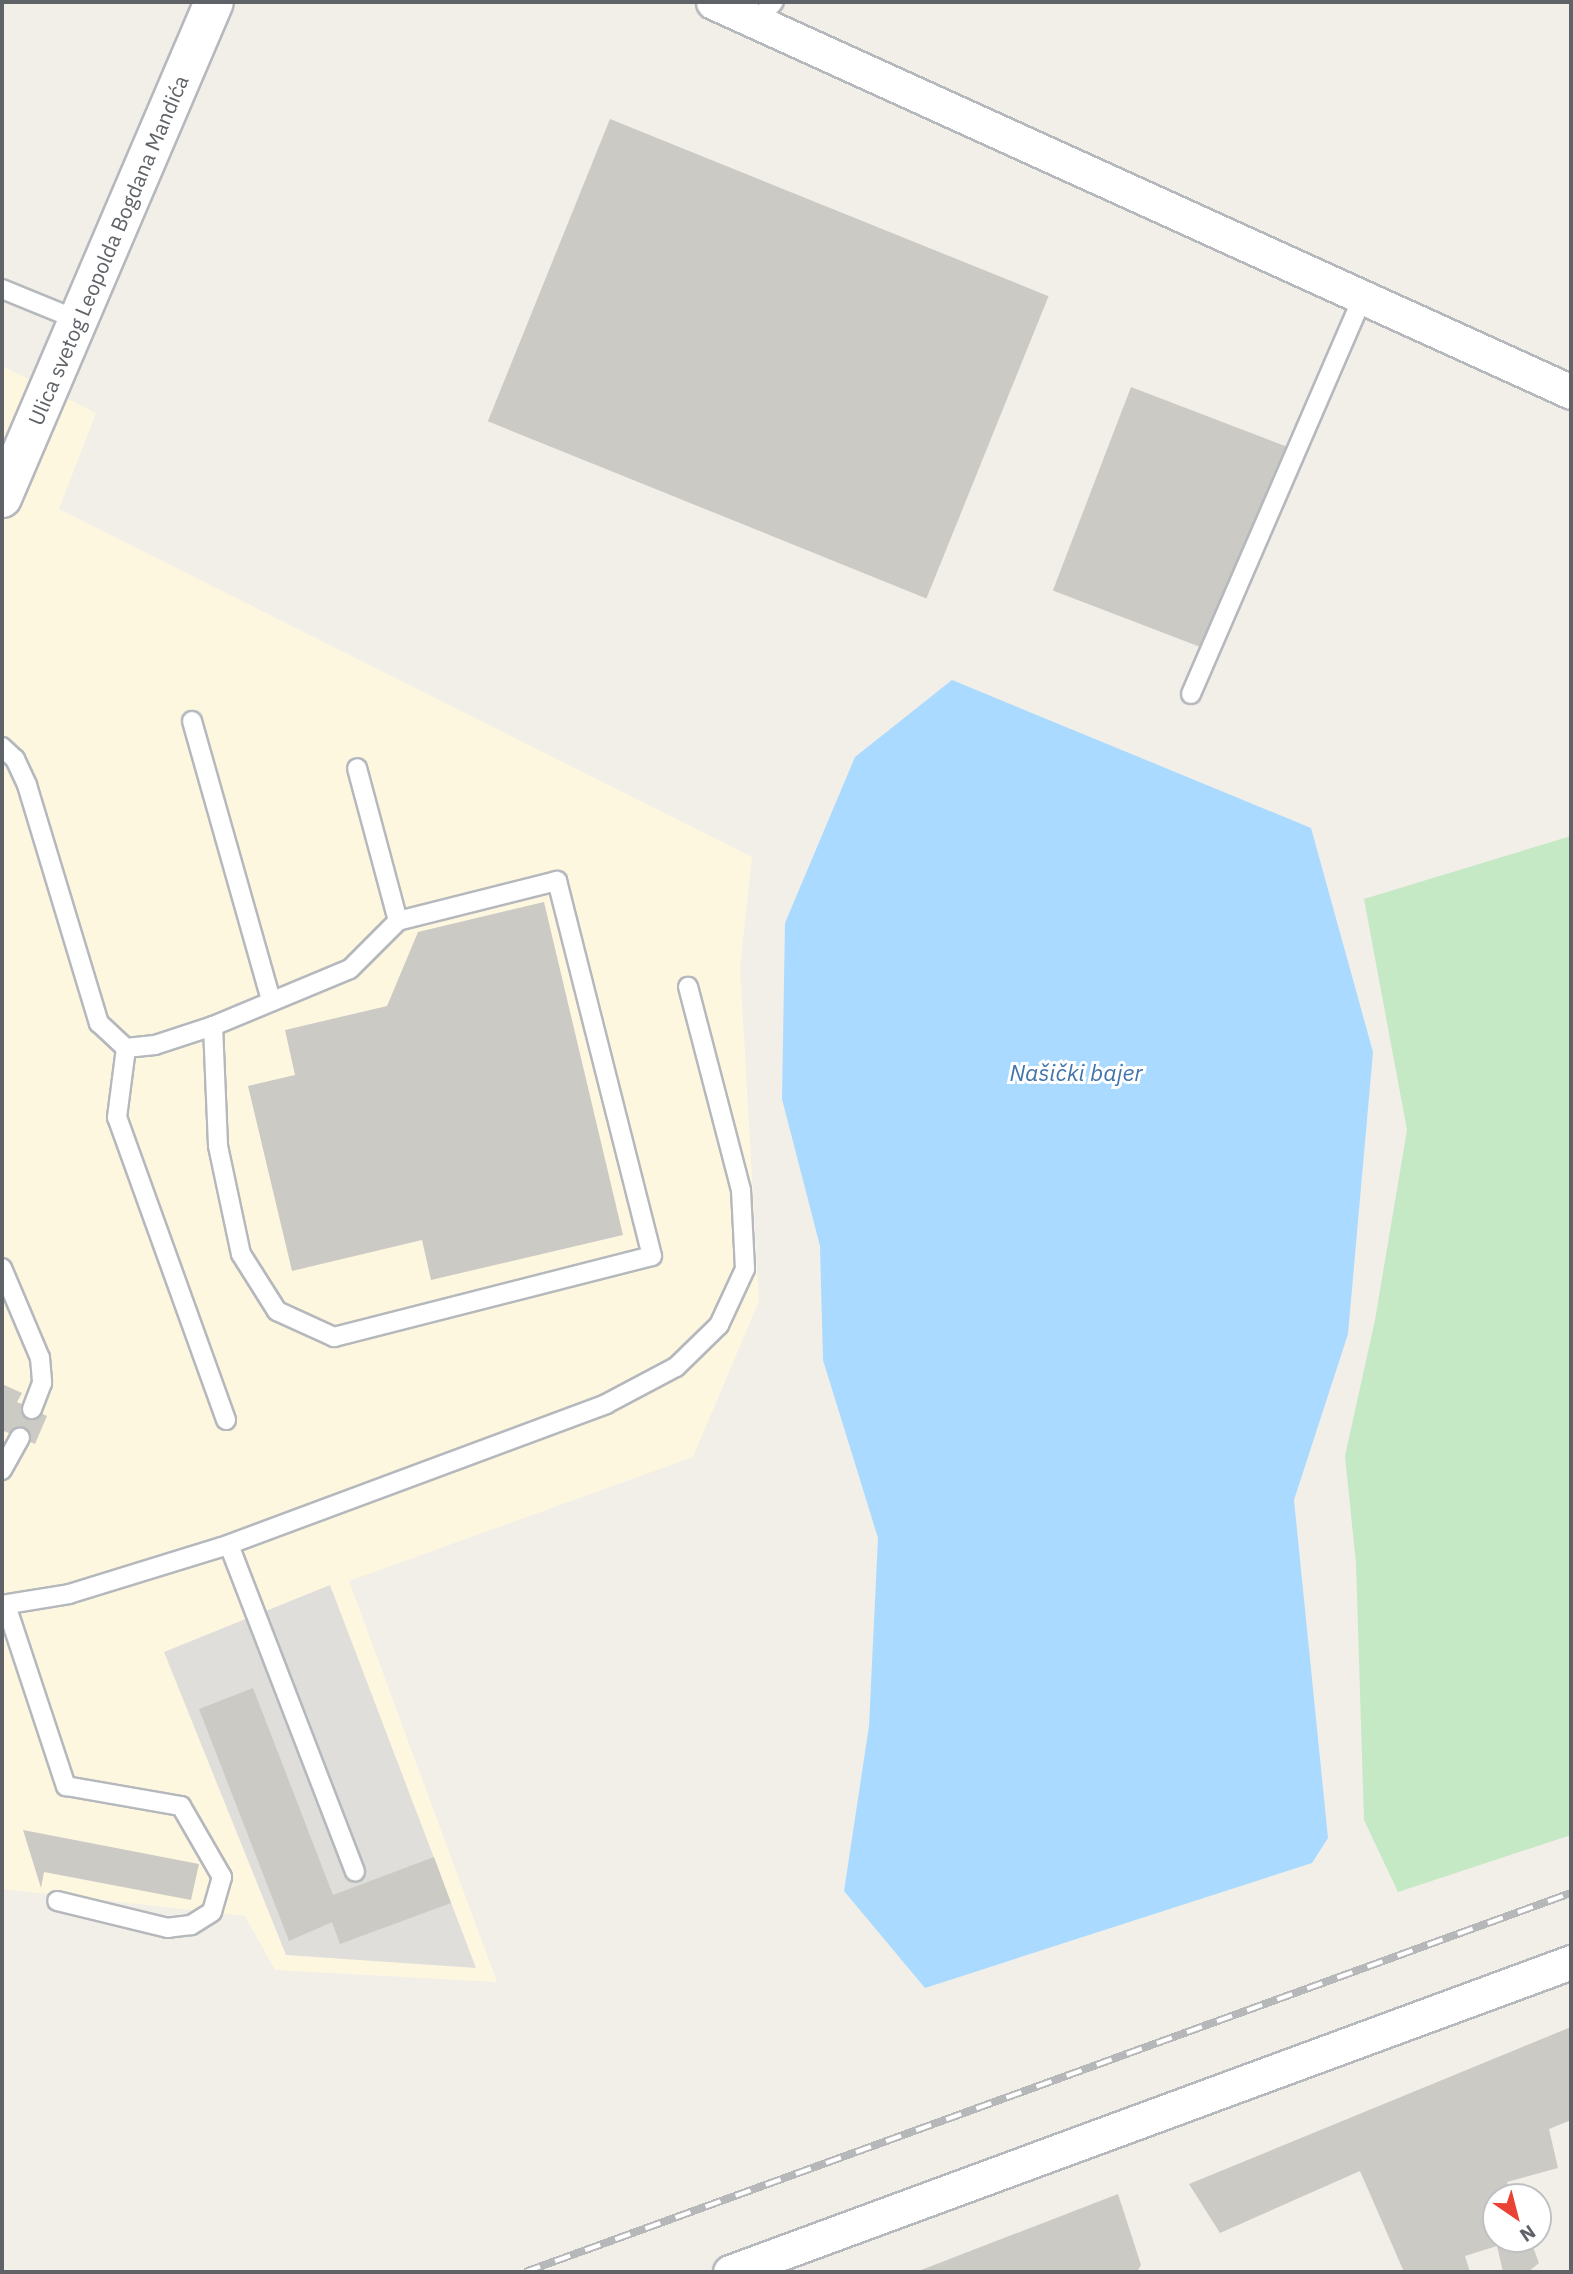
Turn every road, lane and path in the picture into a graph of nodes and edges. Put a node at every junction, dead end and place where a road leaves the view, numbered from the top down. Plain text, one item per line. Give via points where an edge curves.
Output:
1 (214, 2) edge
2 (713, 2) edge
3 (765, 12) edge
4 (2, 289) edge
5 (1363, 296) junction
6 (78, 320) junction
7 (1571, 392) edge
8 (2, 498) edge
9 (1191, 694) dead end
10 (192, 721) dead end
11 (2, 747) edge
12 (357, 768) dead end
13 (398, 922) junction
14 (688, 987) dead end
15 (271, 1001) junction
16 (212, 1026) junction
17 (126, 1048) junction
18 (2, 1268) edge
19 (32, 1409) dead end
20 (226, 1420) dead end
21 (20, 1438) dead end
22 (2, 1470) edge
23 (229, 1545) junction
24 (4, 1605) edge
25 (355, 1871) dead end
26 (57, 1901) dead end
27 (1571, 1962) edge
28 (775, 2264) edge
29 (730, 2272) edge

1 - 6 main road, Ulica svetog Leopolda Bogdana Mandića
2 - 3 street
3 - 5 street
4 - 6 lane
5 - 7 street
5 - 9 lane
6 - 8 main road, Ulica svetog Leopolda Bogdana Mandića
10 - 15 lane
11 - 17 lane via 15,759 27,785 99,1024
12 - 13 lane
13 - 15 lane via 349,969
13 - 16 lane via 557,881 653,1256 334,1337 278,1311 241,1254 218,1146
14 - 23 lane via 741,1190 745,1269 719,1325 676,1367 606,1404
15 - 16 lane
16 - 17 lane via 155,1045
17 - 20 lane via 117,1118
18 - 19 lane via 40,1358 42,1383
21 - 22 lane
23 - 24 lane via 69,1594
23 - 25 lane
24 - 26 lane via 66,1786 181,1806 222,1877 212,1912 191,1925 168,1928
27 - 28 street
28 - 29 street

